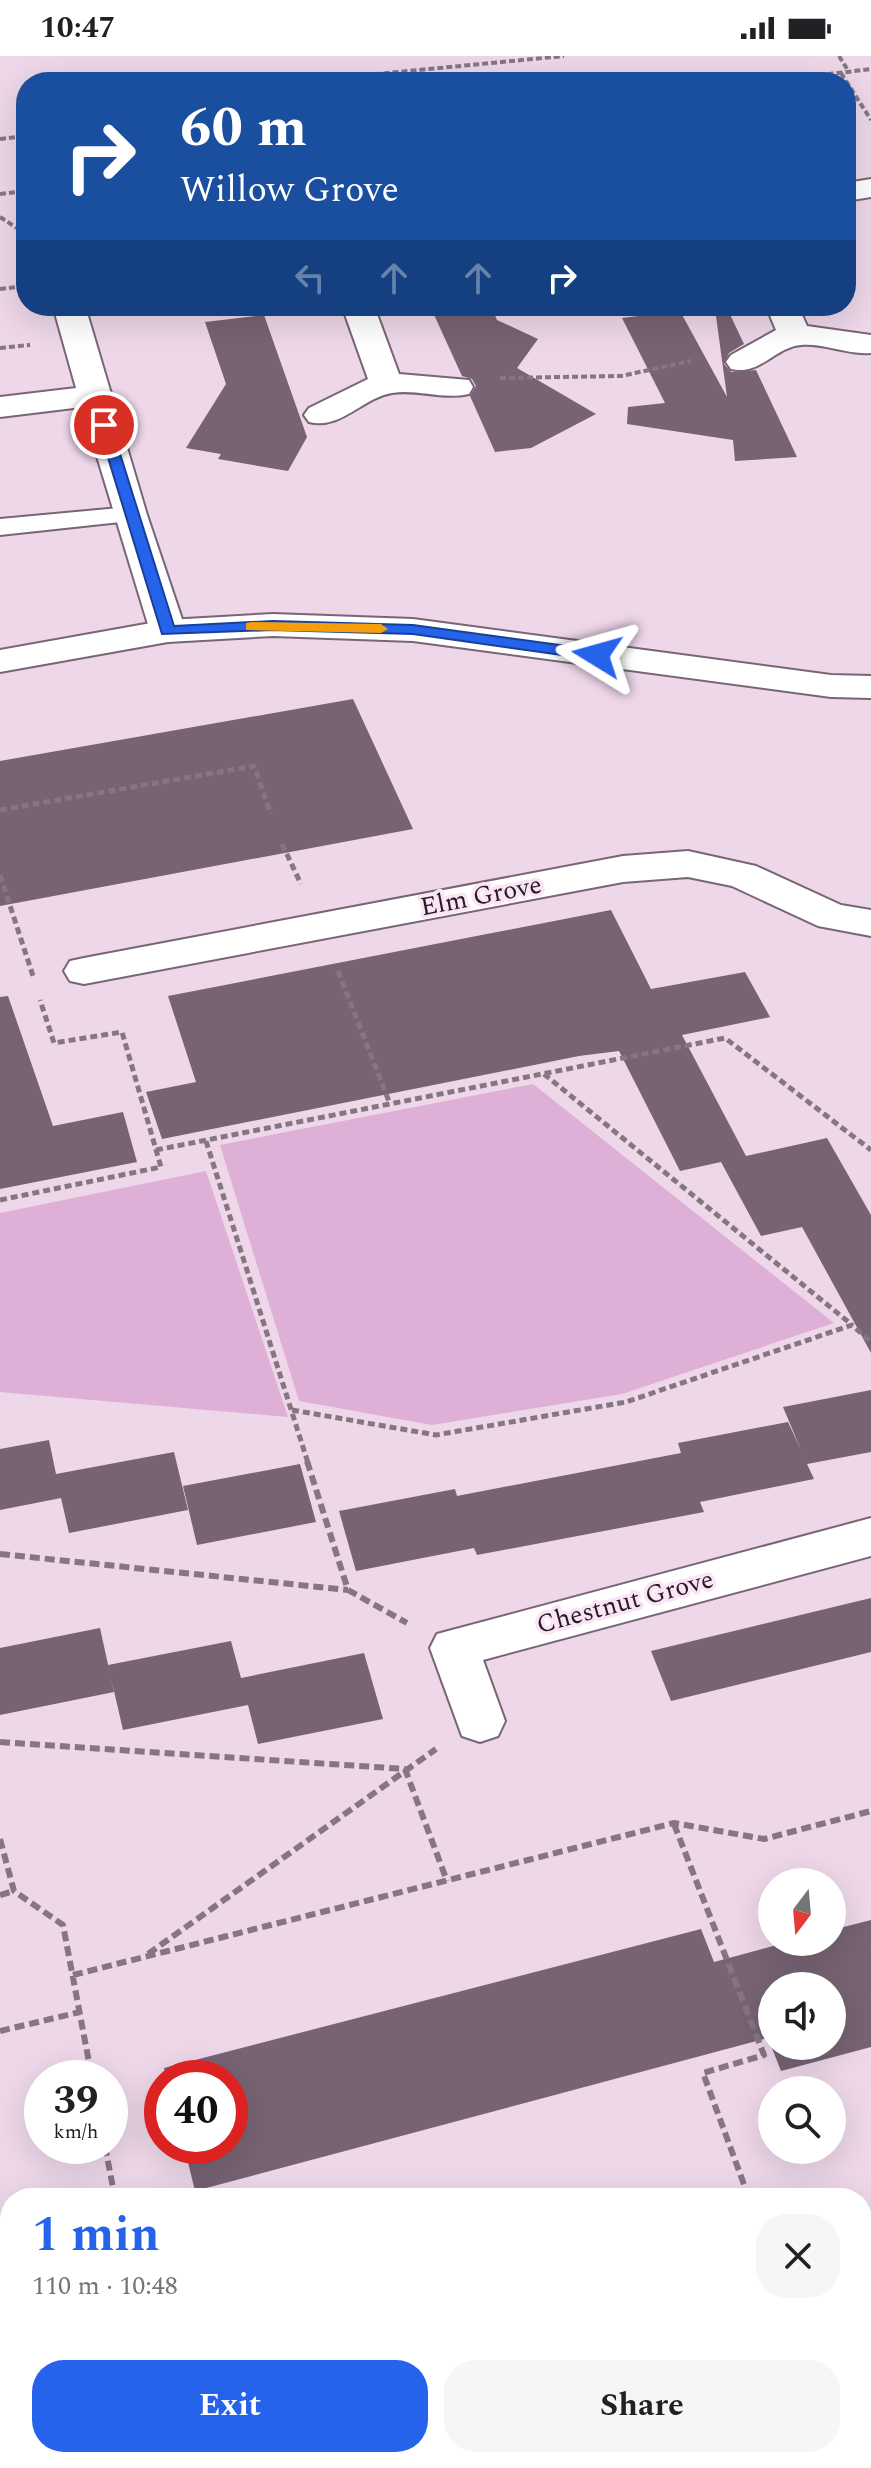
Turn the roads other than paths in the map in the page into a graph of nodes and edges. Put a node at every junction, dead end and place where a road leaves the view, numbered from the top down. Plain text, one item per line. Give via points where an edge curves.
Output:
1 (72, 316) edge
2 (362, 316) edge
3 (788, 320) edge
4 (867, 344) dead end
5 (742, 362) road end
6 (386, 383) junction
7 (457, 387) road end
8 (96, 395) junction
9 (0, 407) edge
10 (321, 415) dead end
11 (130, 515) junction
12 (0, 527) edge
13 (168, 631) junction
14 (0, 661) edge
15 (871, 687) edge
16 (871, 923) edge
17 (84, 971) dead end
18 (871, 1537) edge
19 (480, 1721) road end

1 - 8 street
2 - 6 street
3 - 4 street
3 - 5 street
6 - 7 street
6 - 10 street
8 - 9 street
8 - 11 street
11 - 12 lane
11 - 13 street
13 - 14 street
13 - 15 street via 273,625 413,630
16 - 17 street, Elm Grove via 832,917 742,875 688,864 623,869
18 - 19 street, Chestnut Grove via 454,1648

